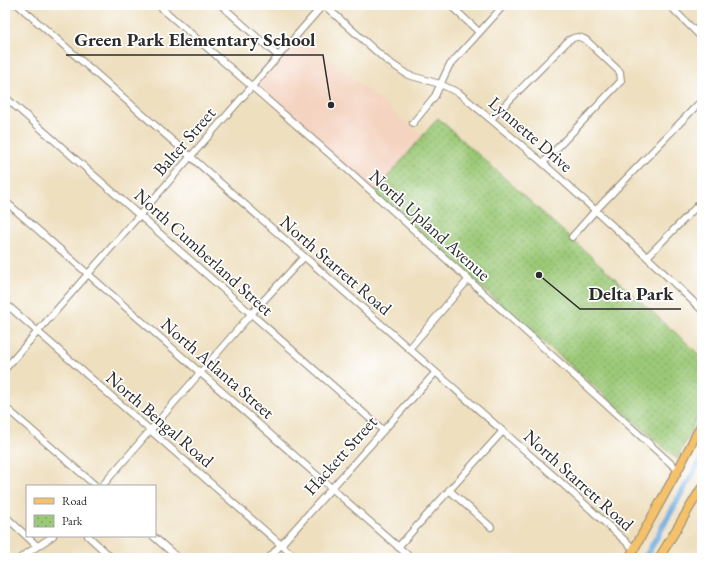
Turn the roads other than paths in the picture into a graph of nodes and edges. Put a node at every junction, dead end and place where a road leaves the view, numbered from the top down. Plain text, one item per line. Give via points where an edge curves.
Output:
1 (18, 5) edge
2 (158, 5) edge
3 (221, 5) edge
4 (324, 5) edge
5 (450, 5) edge
6 (504, 5) edge
7 (669, 5) edge
8 (479, 32) junction
9 (702, 38) edge
10 (278, 56) junction
11 (440, 84) junction
12 (252, 87) junction
13 (5, 97) edge
14 (702, 100) edge
15 (491, 119) junction
16 (413, 123) dead end
17 (190, 157) junction
18 (543, 163) junction
19 (5, 201) edge
20 (702, 201) edge
21 (595, 211) junction
22 (139, 215) junction
23 (572, 238) dead end
24 (304, 257) junction
25 (647, 257) junction
26 (87, 274) junction
27 (468, 280) junction
28 (5, 303) edge
29 (702, 310) edge
30 (251, 314) junction
31 (37, 332) junction
32 (409, 349) junction
33 (5, 369) edge
34 (435, 373) junction
35 (200, 374) junction
36 (5, 407) edge
37 (702, 424) edge
38 (383, 430) junction
39 (151, 431) junction
40 (502, 432) junction
41 (678, 470) junction
42 (95, 485) edge
43 (103, 485) edge
44 (331, 488) junction
45 (449, 490) junction
46 (701, 491) edge
47 (5, 516) edge
48 (491, 527) dead end
49 (26, 536) edge
50 (27, 537) edge
51 (51, 537) edge
52 (89, 537) edge
53 (154, 537) edge
54 (281, 545) junction
55 (37, 546) junction
56 (398, 547) junction
57 (634, 549) junction
58 (20, 558) edge
59 (112, 558) edge
60 (178, 558) edge
61 (269, 558) edge
62 (296, 558) edge
63 (411, 558) edge
64 (629, 558) edge
65 (659, 558) edge

1 - 17 street, North Starrett Road
2 - 12 street, North Upland Avenue
3 - 10 street
4 - 10 street, Balter Street
4 - 11 street, Lynnette Drive via 386,60 408,75
5 - 8 street
6 - 8 street
7 - 9 street
8 - 11 street via 449,66
10 - 12 street, Balter Street
11 - 15 street, Lynnette Drive via 459,93
11 - 16 street via 435,96
12 - 17 street, Balter Street
12 - 27 street, North Upland Avenue via 348,170
13 - 22 street, North Cumberland Street
14 - 21 street
15 - 18 street, Lynnette Drive
15 - 18 street via 569,40 575,37 586,40 620,72 621,81
17 - 22 street, Balter Street
17 - 24 street, North Starrett Road
18 - 21 street, Lynnette Drive
19 - 26 street, North Atlanta Street
20 - 25 street
21 - 23 street
21 - 25 street, Lynnette Drive
22 - 26 street, Balter Street
22 - 30 street, North Cumberland Street
24 - 30 street
24 - 32 street, North Starrett Road
25 - 29 street, Lynnette Drive
26 - 31 street, Balter Street
26 - 35 street, North Atlanta Street
27 - 32 street
27 - 41 street, North Upland Avenue
28 - 31 street, North Bengal Road
30 - 35 street
30 - 38 street, North Cumberland Street
31 - 33 street, Balter Street
31 - 39 street, North Bengal Road
32 - 34 street, North Starrett Road
34 - 38 street, Hackett Street
34 - 40 street, North Starrett Road
35 - 39 street
35 - 44 street, North Atlanta Street
36 - 42 street
37 - 41 main road
38 - 44 street, Hackett Street
39 - 43 street
39 - 54 street, North Bengal Road
40 - 45 street
40 - 57 street, North Starrett Road
41 - 57 main road
44 - 54 street, Hackett Street
44 - 56 street, North Atlanta Street
45 - 48 street
45 - 56 street
46 - 65 main road
47 - 49 street
50 - 55 street
51 - 55 street
52 - 59 street
53 - 60 street
54 - 61 street, Hackett Street
54 - 62 street, North Bengal Road
55 - 58 street
56 - 63 street, North Atlanta Street
57 - 64 main road

